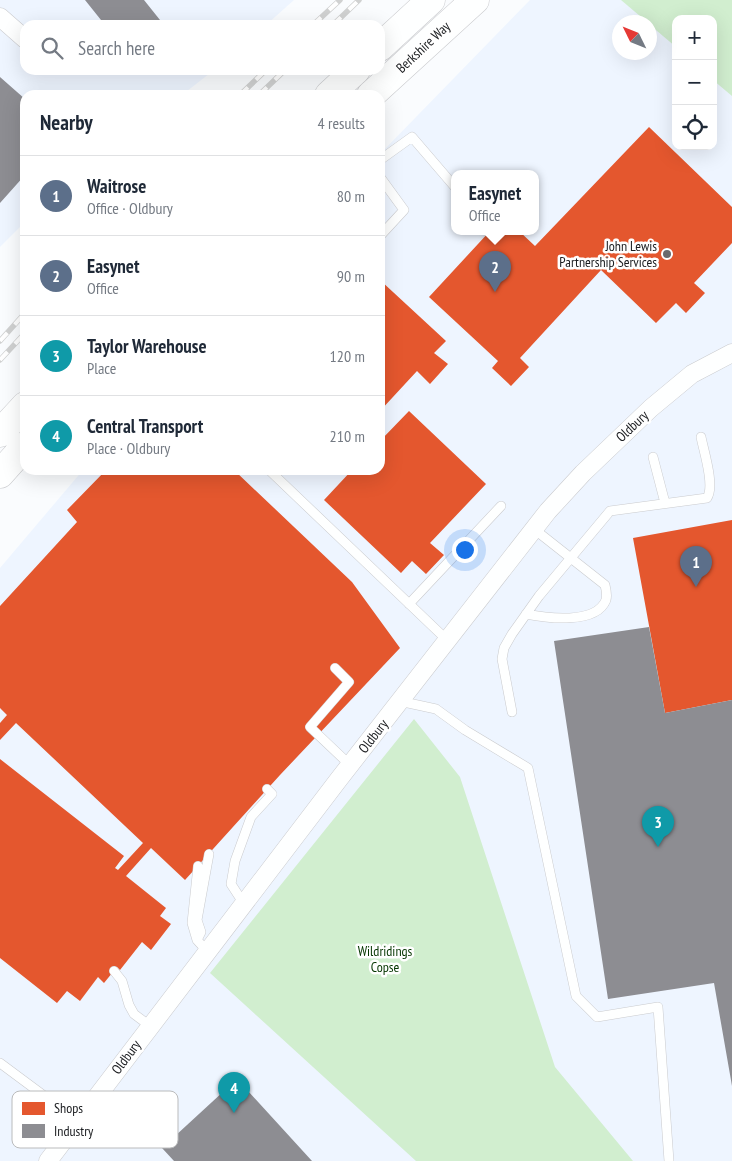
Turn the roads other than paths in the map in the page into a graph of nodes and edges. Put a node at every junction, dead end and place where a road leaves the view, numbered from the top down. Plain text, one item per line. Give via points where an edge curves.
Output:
1 (431, 0) edge
2 (474, 0) edge
3 (0, 17) edge
4 (20, 35) edge
5 (385, 43) edge
6 (351, 75) edge
7 (335, 90) edge
8 (376, 90) edge
9 (385, 156) edge
10 (451, 182) edge
11 (385, 184) edge
12 (385, 231) edge
13 (732, 353) edge
14 (20, 412) edge
15 (0, 434) edge
16 (701, 437) dead end
17 (20, 452) edge
18 (653, 457) dead end
19 (0, 474) edge
20 (274, 475) edge
21 (665, 503) junction
22 (501, 506) dead end
23 (534, 529) junction
24 (572, 558) junction
25 (408, 604) junction
26 (526, 614) junction
27 (447, 640) junction
28 (335, 668) dead end
29 (399, 701) junction
30 (512, 712) dead end
31 (350, 765) junction
32 (267, 789) dead end
33 (209, 854) dead end
34 (198, 866) dead end
35 (244, 904) junction
36 (203, 946) junction
37 (114, 971) dead end
38 (150, 1026) junction
39 (0, 1063) edge
40 (38, 1091) edge
41 (101, 1091) edge
42 (60, 1148) edge
43 (52, 1159) edge
44 (669, 1161) edge

1 - 5 highway, Berkshire Way
2 - 8 highway, Berkshire Way
3 - 4 street
6 - 7 highway
9 - 10 lane via 412,137
11 - 12 lane via 404,210
13 - 23 street, Oldbury via 692,374 651,408 583,473
14 - 15 highway
16 - 21 lane via 710,492 707,498
17 - 19 highway
18 - 21 lane
20 - 25 lane
21 - 24 lane via 610,510
22 - 25 lane
23 - 24 lane
23 - 27 street, Oldbury
24 - 26 lane
24 - 26 lane via 605,584 606,599 598,611 585,616 552,619
25 - 27 lane
26 - 30 lane via 504,648 502,659
27 - 29 street, Oldbury
28 - 31 lane via 350,682 310,727
29 - 31 street, Oldbury
29 - 44 lane via 436,710 528,768 576,996 597,1017 658,1007
31 - 35 street, Oldbury
32 - 35 lane via 272,794 251,817 234,868 231,884
33 - 36 lane via 197,920
34 - 36 lane via 192,923
35 - 36 street, Oldbury
36 - 38 street, Oldbury
37 - 38 lane via 122,981 134,1014
38 - 41 street, Oldbury
39 - 40 lane
42 - 43 street, Oldbury

